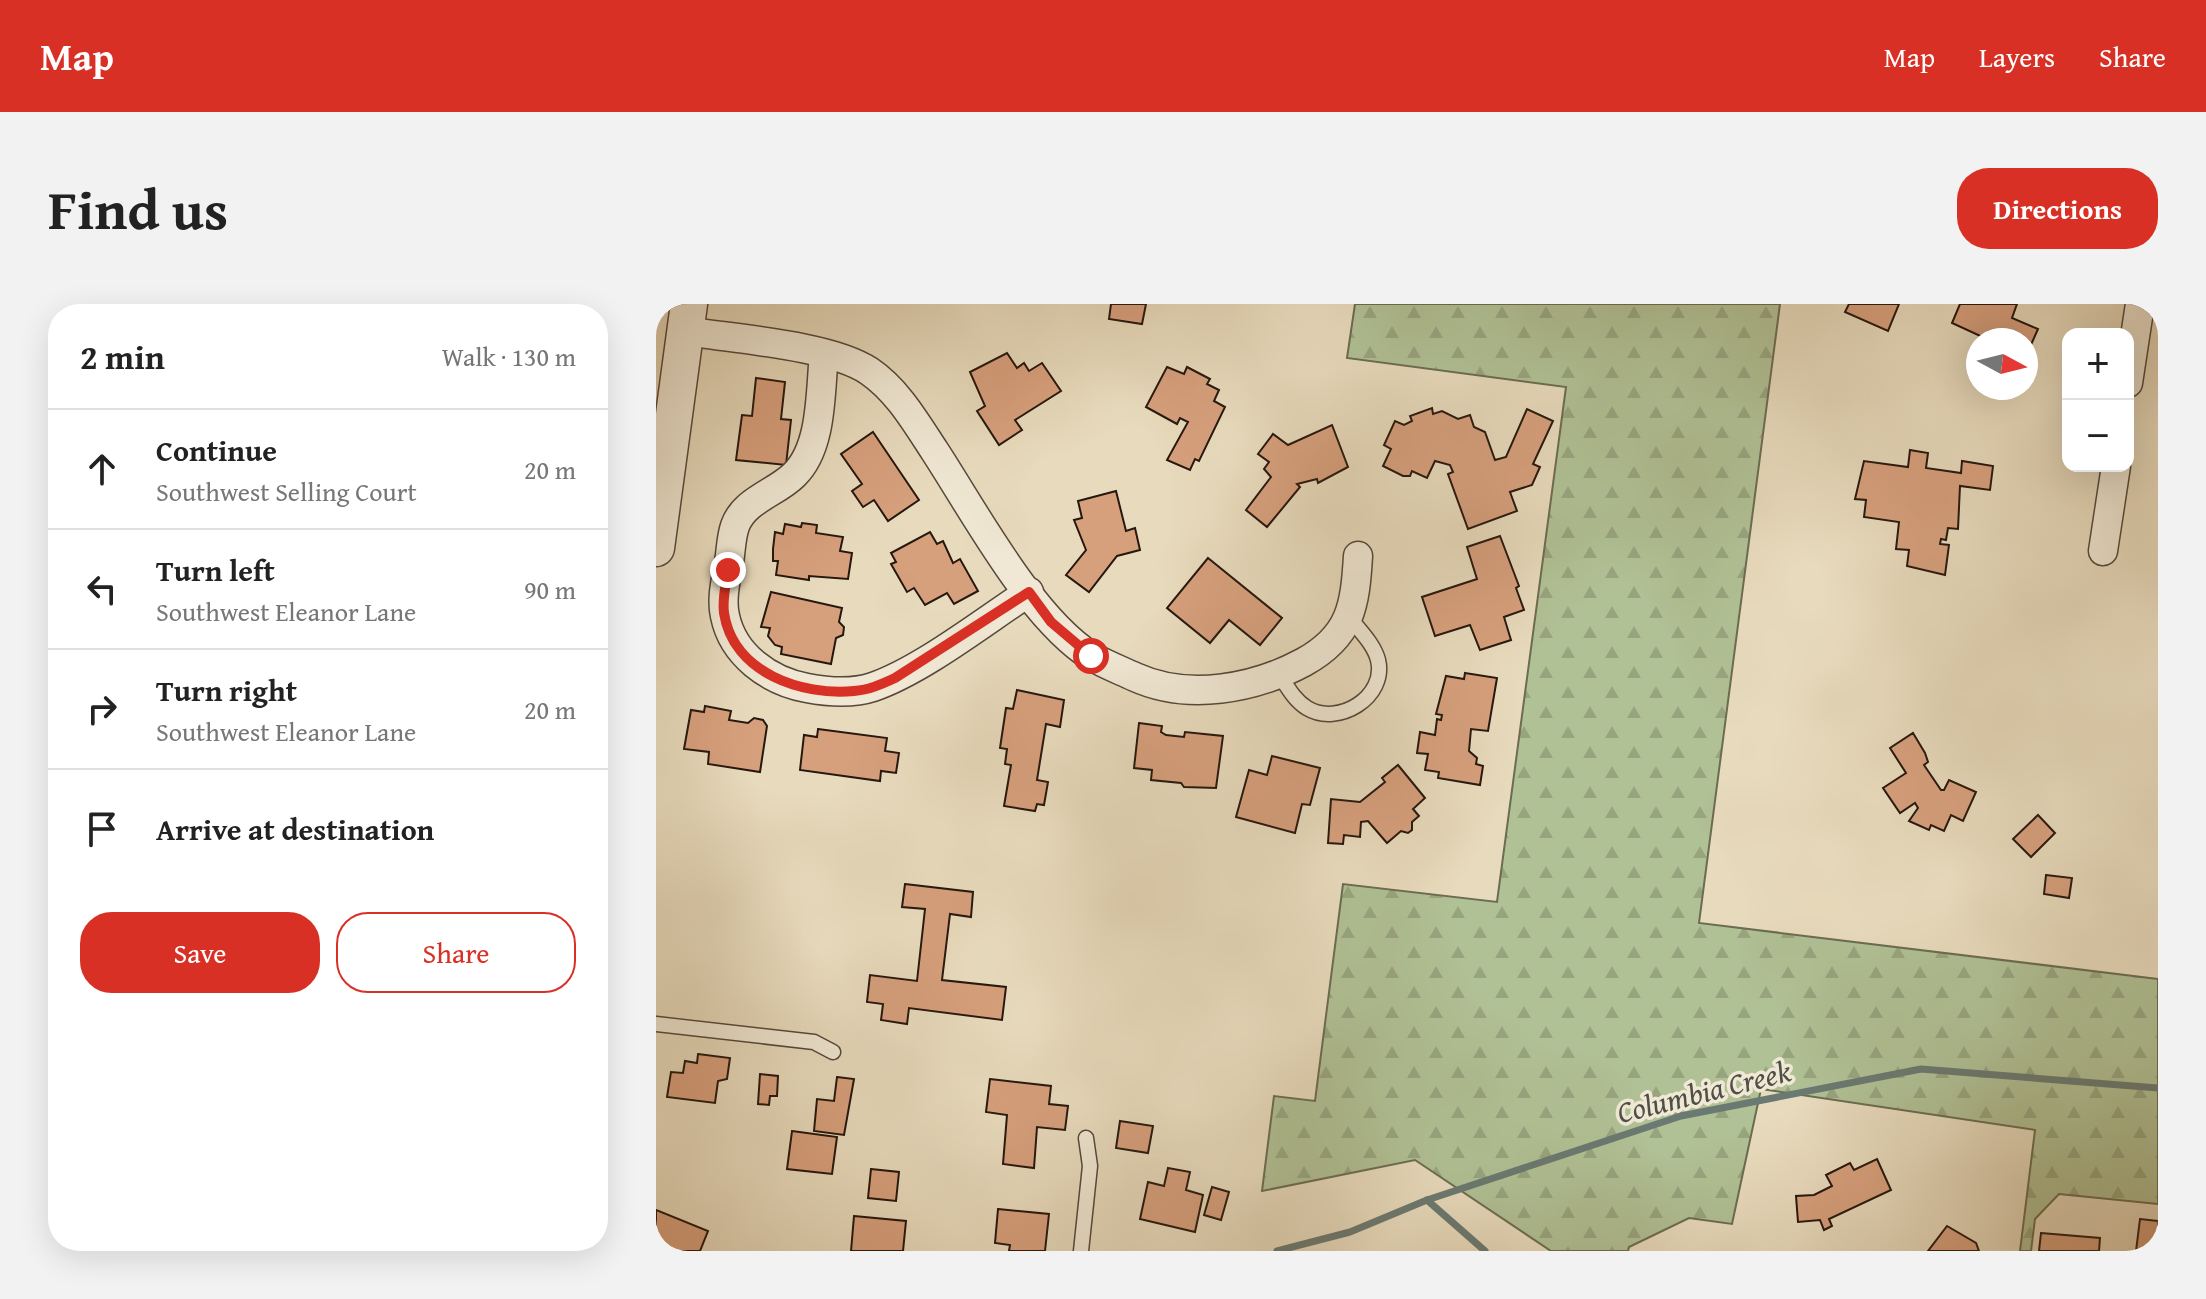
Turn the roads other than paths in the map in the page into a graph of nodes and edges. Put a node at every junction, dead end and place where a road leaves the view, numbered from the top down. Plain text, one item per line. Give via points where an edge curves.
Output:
1 (2140, 304) edge
2 (687, 318) edge
3 (2134, 344) edge
4 (824, 354) junction
5 (2115, 472) edge
6 (657, 530) edge
7 (2103, 551) dead end
8 (1358, 556) dead end
9 (1029, 592) junction
10 (1350, 618) junction
11 (1279, 674) junction
12 (656, 1024) edge
13 (833, 1052) dead end
14 (1086, 1138) dead end
15 (1081, 1251) edge

1 - 3 street
2 - 4 street
2 - 6 street
4 - 9 street via 867,369 903,403
4 - 9 street via 808,456 734,527 724,615 746,658 798,687 857,691 895,678
5 - 7 street
8 - 10 street
9 - 11 street via 1051,622 1091,656 1142,680 1215,690
10 - 11 street via 1314,657
10 - 11 lane via 1374,649 1379,669 1372,693 1357,706 1323,714 1307,708
12 - 13 lane via 814,1042
14 - 15 lane via 1090,1166

